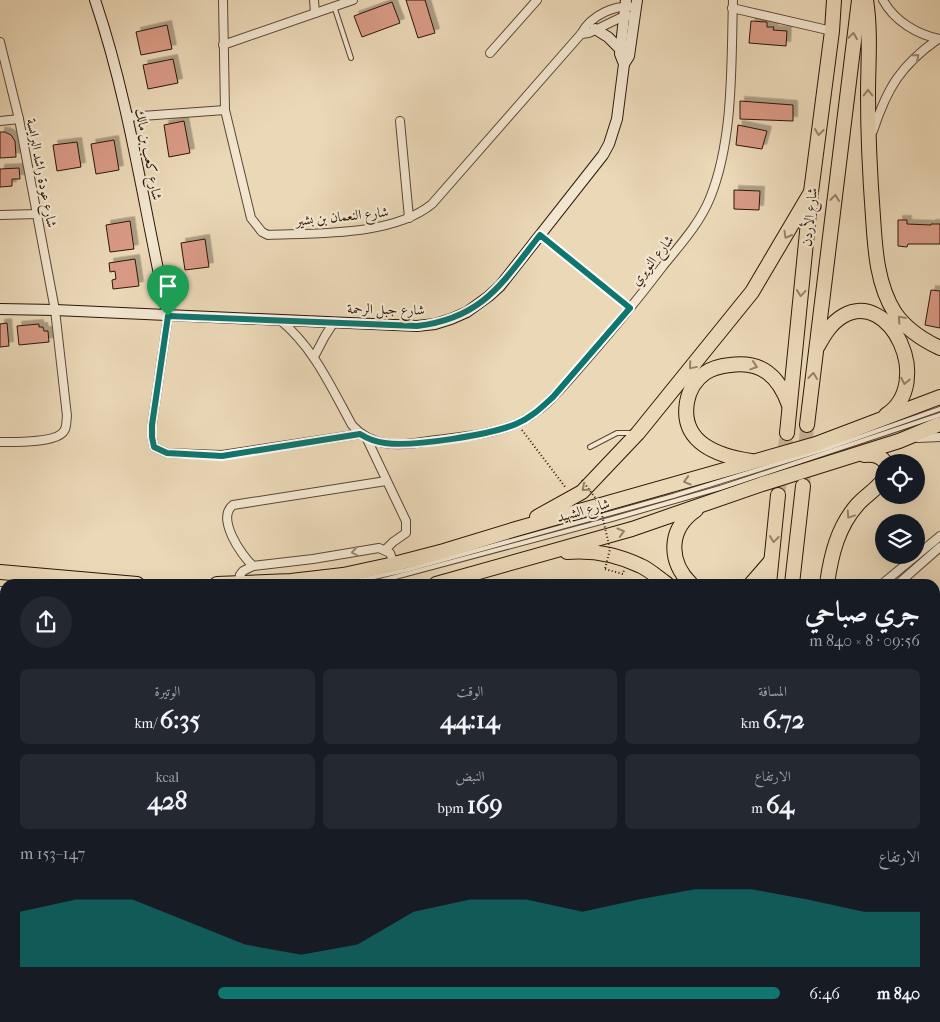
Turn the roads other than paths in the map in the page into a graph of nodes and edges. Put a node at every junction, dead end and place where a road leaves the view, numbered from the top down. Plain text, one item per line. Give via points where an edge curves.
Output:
1 (95, 0) edge
2 (223, 0) edge
3 (314, 0) edge
4 (354, 0) edge
5 (537, 0) edge
6 (834, 0) edge
7 (859, 0) edge
8 (866, 0) edge
9 (883, 0) edge
10 (733, 4) edge
11 (334, 6) junction
12 (630, 8) edge
13 (315, 13) junction
14 (595, 29) junction
15 (832, 32) junction
16 (581, 34) junction
17 (939, 39) edge
18 (0, 42) edge
19 (223, 45) junction
20 (620, 49) junction
21 (490, 53) dead end
22 (351, 58) dead end
23 (624, 64) junction
24 (225, 110) junction
25 (128, 117) junction
26 (19, 119) junction
27 (400, 120) dead end
28 (0, 121) edge
29 (868, 144) junction
30 (811, 192) junction
31 (38, 214) junction
32 (0, 215) edge
33 (409, 218) junction
34 (540, 235) junction
35 (630, 308) junction
36 (0, 309) edge
37 (55, 310) junction
38 (168, 316) junction
39 (280, 320) junction
40 (334, 322) junction
41 (816, 348) junction
42 (940, 348) edge
43 (314, 357) junction
44 (940, 397) edge
45 (790, 409) junction
46 (940, 409) edge
47 (940, 415) edge
48 (871, 423) junction
49 (940, 424) edge
50 (807, 425) tunnel mouth
51 (638, 433) junction
52 (787, 434) tunnel mouth
53 (363, 436) junction
54 (940, 436) edge
55 (0, 442) edge
56 (899, 442) junction
57 (590, 447) dead end
58 (875, 455) edge
59 (855, 456) junction
60 (754, 462) junction
61 (386, 480) junction
62 (803, 486) tunnel mouth
63 (875, 489) edge
64 (778, 495) tunnel mouth
65 (726, 496) junction
66 (516, 529) junction
67 (940, 536) edge
68 (940, 547) edge
69 (385, 550) junction
70 (532, 558) junction
71 (772, 560) junction
72 (394, 564) junction
73 (253, 566) junction
74 (0, 572) edge
75 (80, 579) edge
76 (239, 579) edge
77 (301, 579) edge
78 (365, 579) edge
79 (388, 579) edge
80 (454, 579) edge
81 (659, 579) edge
82 (686, 579) edge
83 (755, 579) edge
84 (770, 579) edge
85 (793, 579) edge
86 (828, 579) edge
87 (888, 579) edge
88 (904, 579) edge

1 - 25 street, شارع كعب بن مالك
2 - 19 street, شارع النعمان بن بشير
3 - 13 street
4 - 11 street
5 - 21 street
6 - 15 highway, شارع الأردن
41 -> 7 highway, شارع الأردن
29 -> 8 highway
9 - 17 street via 895,17
10 - 15 street
10 - 35 street, شارع النويري via 726,132 720,171 709,200 690,232
11 - 13 street
11 - 22 lane
12 - 14 street, شارع النعمان بن بشير
12 - 16 street, شارع النعمان بن بشير via 608,11 585,26
12 - 20 street, شارع جبل الرحمة
12 - 23 street, شارع جبل الرحمة via 630,56
13 - 19 street
14 - 16 street, شارع النعمان بن بشير
14 - 20 street
15 -> 30 highway, شارع الأردن
16 - 33 street, شارع النعمان بن بشير via 432,204
29 -> 17 street via 885,96 897,77 912,60
18 - 26 street, شارع عودة راشد البرايسة
19 - 24 street, شارع النعمان بن بشير
20 - 23 street, شارع جبل الرحمة
23 - 34 street, شارع جبل الرحمة via 617,119 609,144
24 - 25 street
24 - 33 street, شارع النعمان بن بشير via 248,211 253,222 265,234 367,228
25 - 38 street, شارع كعب بن مالك
26 - 28 street
26 - 31 street, شارع عودة راشد البرايسة
27 - 33 street
42 -> 29 highway via 904,324 885,290 876,256
30 -> 45 highway, شارع الأردن
30 -> 51 highway via 752,292
31 - 32 street
31 - 37 street, شارع عودة راشد البرايسة
34 - 35 lane
34 - 40 street, شارع جبل الرحمة via 495,291 467,312 451,319 417,326
35 - 53 street, شارع النويري via 553,397 517,424 420,443 385,443
36 - 37 street, شارع جبل الرحمة
37 - 38 street, شارع جبل الرحمة
37 - 55 street, شارع عودة راشد البرايسة via 66,430 55,438
38 - 39 street, شارع جبل الرحمة
38 - 53 street via 152,425 154,447 167,453 222,456
39 - 40 street, شارع جبل الرحمة
39 - 43 street
40 - 43 street
41 -> 48 highway via 833,324 851,312 874,315 891,328 906,357 905,386 895,407
50 -> 41 highway, شارع الأردن
43 - 53 street via 352,425
44 - 48 highway, شارع الشهيد
45 - 52 highway, شارع الأردن
60 -> 45 highway via 721,455 696,438 689,428 686,414 688,397 694,385 703,374 714,368 738,363 753,365 779,382
46 - 78 lane via 682,494
47 - 79 lane via 720,488
48 - 60 highway, شارع الشهيد via 816,444
49 - 56 highway
51 - 57 lane via 617,434
51 -> 66 highway via 582,492
53 - 61 street
54 - 56 street
56 - 59 highway
58 - 59 highway
59 - 65 highway
60 -> 66 highway, شارع الشهيد
61 - 69 street via 407,527 406,532
61 - 73 street via 233,505 227,515 233,536 240,553
62 - 85 highway
63 -> 86 highway via 843,526 833,550
64 -> 71 highway
70 -> 65 highway via 632,529
65 - 82 highway via 691,513 678,529 674,553 676,565
66 - 72 highway, شارع الشهيد
67 - 87 street
68 - 88 street
69 - 72 street via 390,553
69 -> 73 street via 373,548
70 - 80 highway
70 - 81 highway via 576,552 598,553 642,566
71 - 83 highway
71 - 84 highway
72 - 77 highway, شارع الشهيد
73 - 76 street via 243,571
74 - 75 highway

